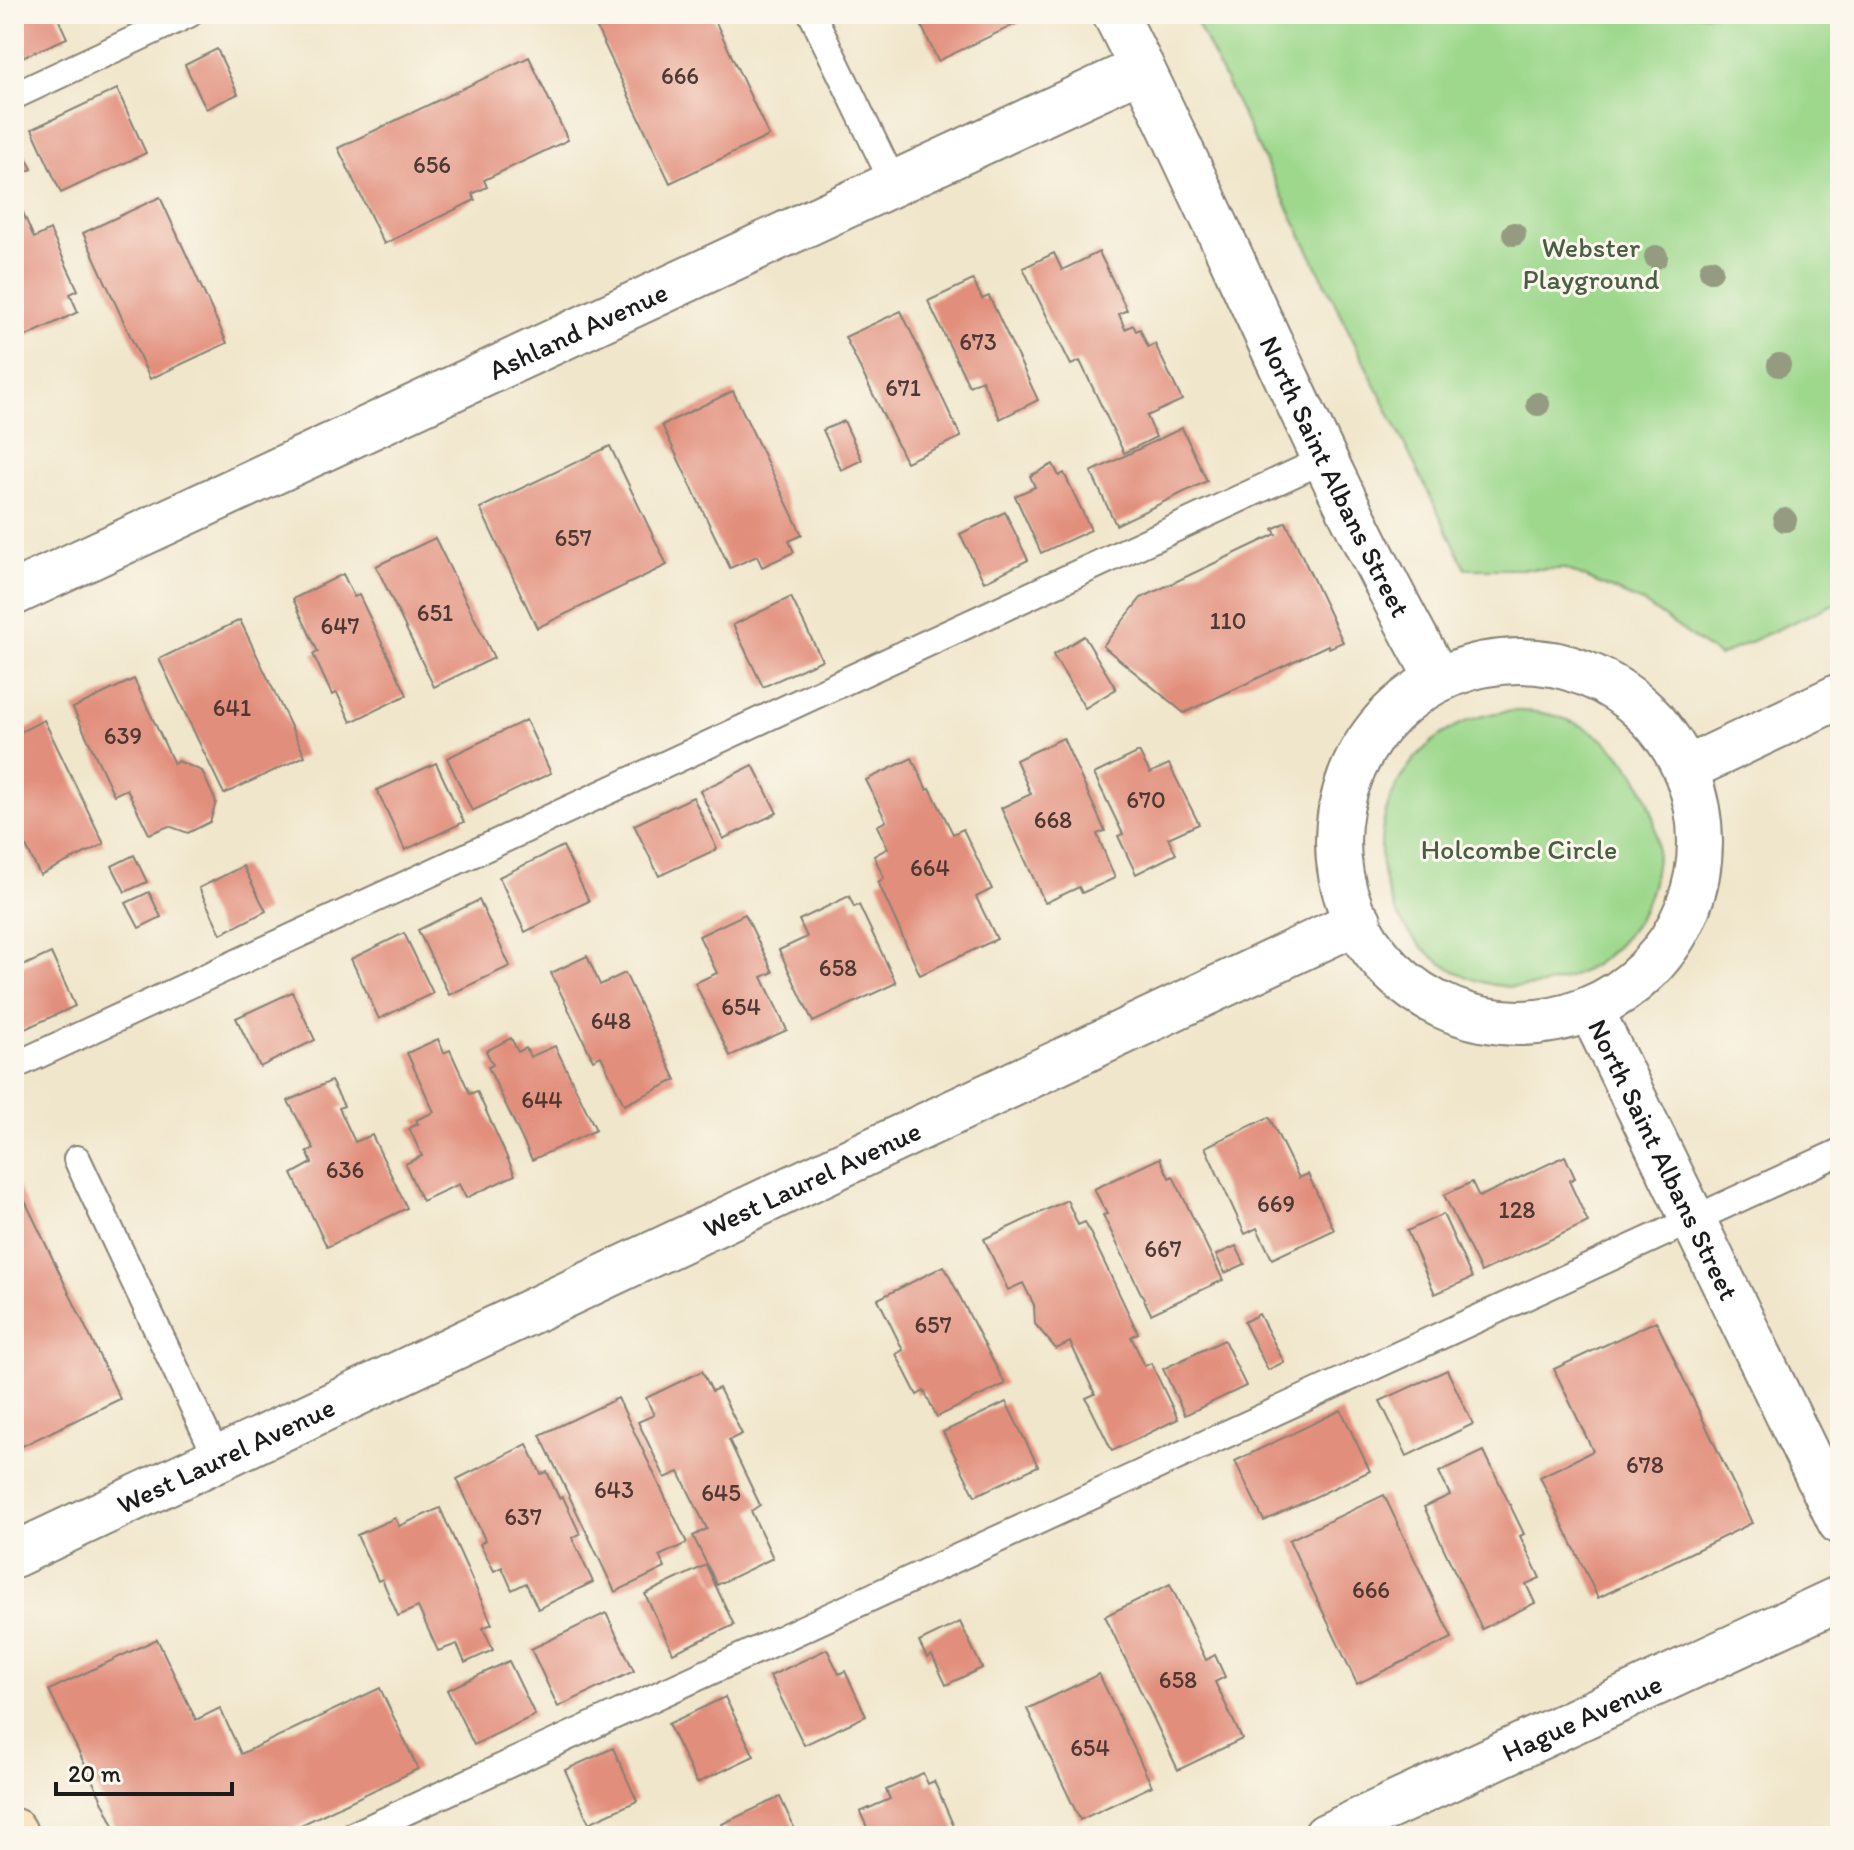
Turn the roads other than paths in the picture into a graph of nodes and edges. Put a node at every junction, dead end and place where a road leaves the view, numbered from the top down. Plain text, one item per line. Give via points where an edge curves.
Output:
1 (189, 14) edge
2 (812, 14) edge
3 (1115, 14) edge
4 (1142, 68) junction
5 (14, 96) edge
6 (894, 184) junction
7 (1323, 460) junction
8 (14, 593) edge
9 (1437, 677) junction
10 (1840, 696) edge
11 (1688, 768) junction
12 (1359, 921) junction
13 (1592, 1012) junction
14 (14, 1066) edge
15 (1840, 1152) edge
16 (77, 1159) dead end
17 (1692, 1221) junction
18 (218, 1459) junction
19 (1840, 1522) edge
20 (14, 1555) edge
21 (1840, 1598) edge
22 (352, 1836) edge
23 (1326, 1836) edge

1 - 5 lane
2 - 6 lane
3 - 4 street, North Saint Albans Street
4 - 6 street, Ashland Avenue
4 - 7 street, North Saint Albans Street
6 - 8 street, Ashland Avenue
7 - 9 street, North Saint Albans Street
7 - 14 lane
9 - 11 street via 1507,659 1556,663 1609,686 1656,720
9 - 12 street via 1415,690 1364,738 1339,797 1342,857
10 - 11 street
11 - 13 street, North Saint Albans Street via 1698,850 1688,909 1654,965
12 - 13 street via 1421,998 1470,1018 1521,1029
12 - 18 street, West Laurel Avenue
13 - 17 street, North Saint Albans Street
15 - 17 lane
16 - 18 lane
17 - 19 street, North Saint Albans Street
17 - 22 lane
18 - 20 street, West Laurel Avenue
21 - 23 street, Hague Avenue

